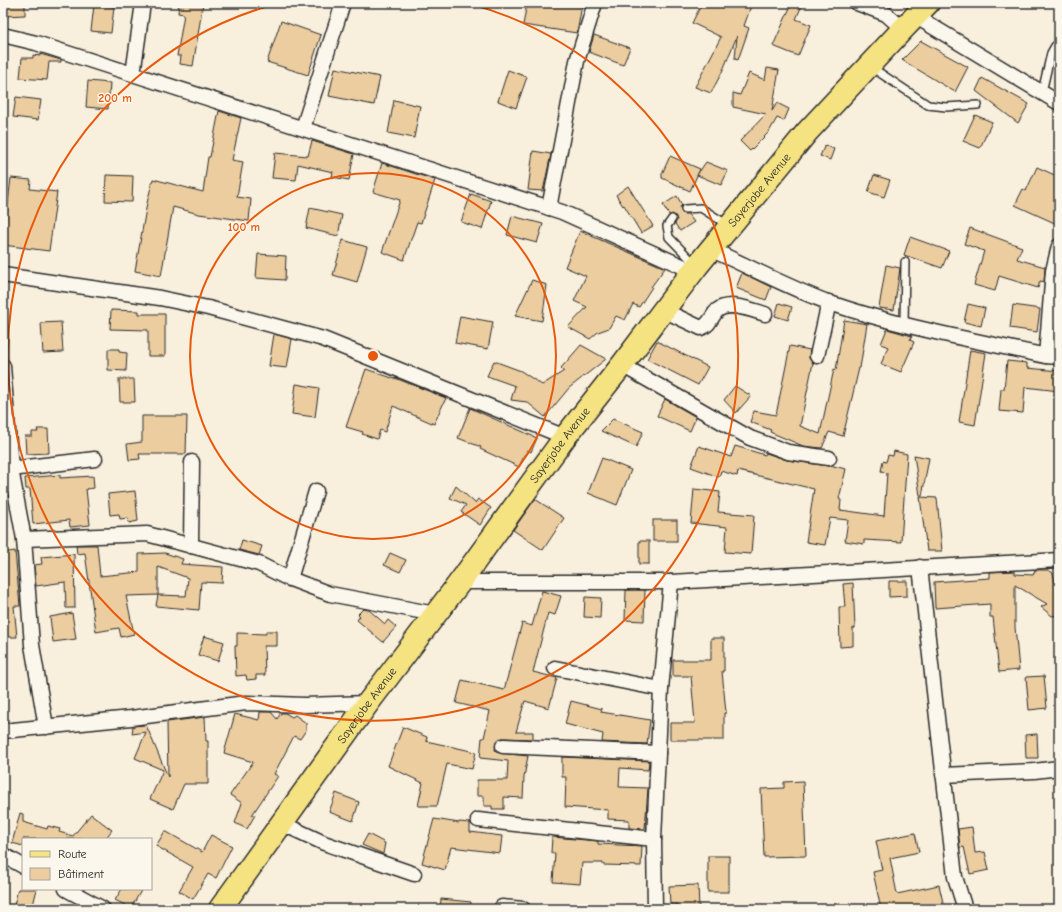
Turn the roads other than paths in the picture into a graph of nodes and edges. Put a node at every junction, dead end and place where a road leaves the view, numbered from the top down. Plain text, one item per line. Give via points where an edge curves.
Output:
1 (143, 3) edge
2 (343, 3) edge
3 (595, 3) edge
4 (857, 3) edge
5 (888, 9) edge
6 (915, 16) edge
7 (3, 35) edge
8 (1059, 44) edge
9 (869, 66) junction
10 (133, 74) junction
11 (1042, 92) junction
12 (1059, 103) edge
13 (978, 105) dead end
14 (302, 128) junction
15 (549, 208) junction
16 (685, 209) dead end
17 (672, 219) dead end
18 (730, 226) junction
19 (1059, 246) edge
20 (710, 249) junction
21 (904, 262) dead end
22 (695, 268) junction
23 (3, 275) edge
24 (829, 302) junction
25 (663, 310) junction
26 (765, 314) dead end
27 (904, 326) junction
28 (817, 356) dead end
29 (1052, 356) edge
30 (622, 365) junction
31 (3, 366) edge
32 (565, 437) junction
33 (829, 458) dead end
34 (95, 459) dead end
35 (192, 462) dead end
36 (11, 469) junction
37 (316, 491) dead end
38 (24, 539) junction
39 (191, 546) junction
40 (1059, 560) edge
41 (920, 567) junction
42 (290, 578) junction
43 (460, 582) junction
44 (671, 582) junction
45 (435, 614) junction
46 (555, 668) dead end
47 (661, 689) junction
48 (368, 703) junction
49 (46, 727) junction
50 (3, 731) edge
51 (503, 746) dead end
52 (658, 753) junction
53 (1059, 768) edge
54 (943, 775) junction
55 (478, 820) dead end
56 (281, 824) junction
57 (654, 839) junction
58 (3, 855) edge
59 (22, 865) edge
60 (414, 874) dead end
61 (68, 890) edge
62 (502, 907) dead end
63 (102, 909) edge
64 (220, 909) edge
65 (524, 909) edge
66 (655, 909) edge
67 (965, 909) edge

1 - 10 street
2 - 14 street
3 - 15 street via 577,61
4 - 5 street
5 - 6 street
6 - 9 main road, Sayerjobe Avenue
6 - 11 street
7 - 10 street
8 - 11 lane via 1051,53
9 - 13 lane via 928,104 946,107
9 - 18 main road, Sayerjobe Avenue via 808,132
10 - 14 street
11 - 12 street
14 - 15 street
15 - 22 street
16 - 18 lane via 700,208
17 - 22 lane via 667,226 669,237
18 - 20 main road, Sayerjobe Avenue
19 - 29 street via 1053,271
20 - 22 main road, Sayerjobe Avenue
20 - 24 street
21 - 27 lane
22 - 25 main road, Sayerjobe Avenue
23 - 32 street via 180,302 322,339
24 - 27 street
24 - 28 street
25 - 26 street via 701,328 707,326 716,311 723,306 739,307
25 - 30 main road, Sayerjobe Avenue
27 - 29 street
30 - 32 main road, Sayerjobe Avenue
30 - 33 street via 750,438 788,452
31 - 36 street
32 - 43 main road, Sayerjobe Avenue
34 - 36 street
35 - 39 street
36 - 38 street
37 - 42 street
38 - 39 street via 147,534
38 - 49 street via 32,645
39 - 42 street via 259,564
40 - 41 street
41 - 44 street
41 - 54 street
42 - 45 street via 330,594
43 - 44 street
43 - 45 main road, Sayerjobe Avenue
44 - 47 street
45 - 48 main road, Sayerjobe Avenue
46 - 47 street
47 - 52 street
48 - 49 street via 246,703
48 - 56 main road, Sayerjobe Avenue
49 - 50 street
51 - 52 street
52 - 57 street
53 - 54 street
54 - 67 street via 955,877
55 - 57 street
56 - 60 street via 324,843
56 - 64 main road, Sayerjobe Avenue
57 - 66 street
58 - 59 street
61 - 63 street
62 - 65 street

